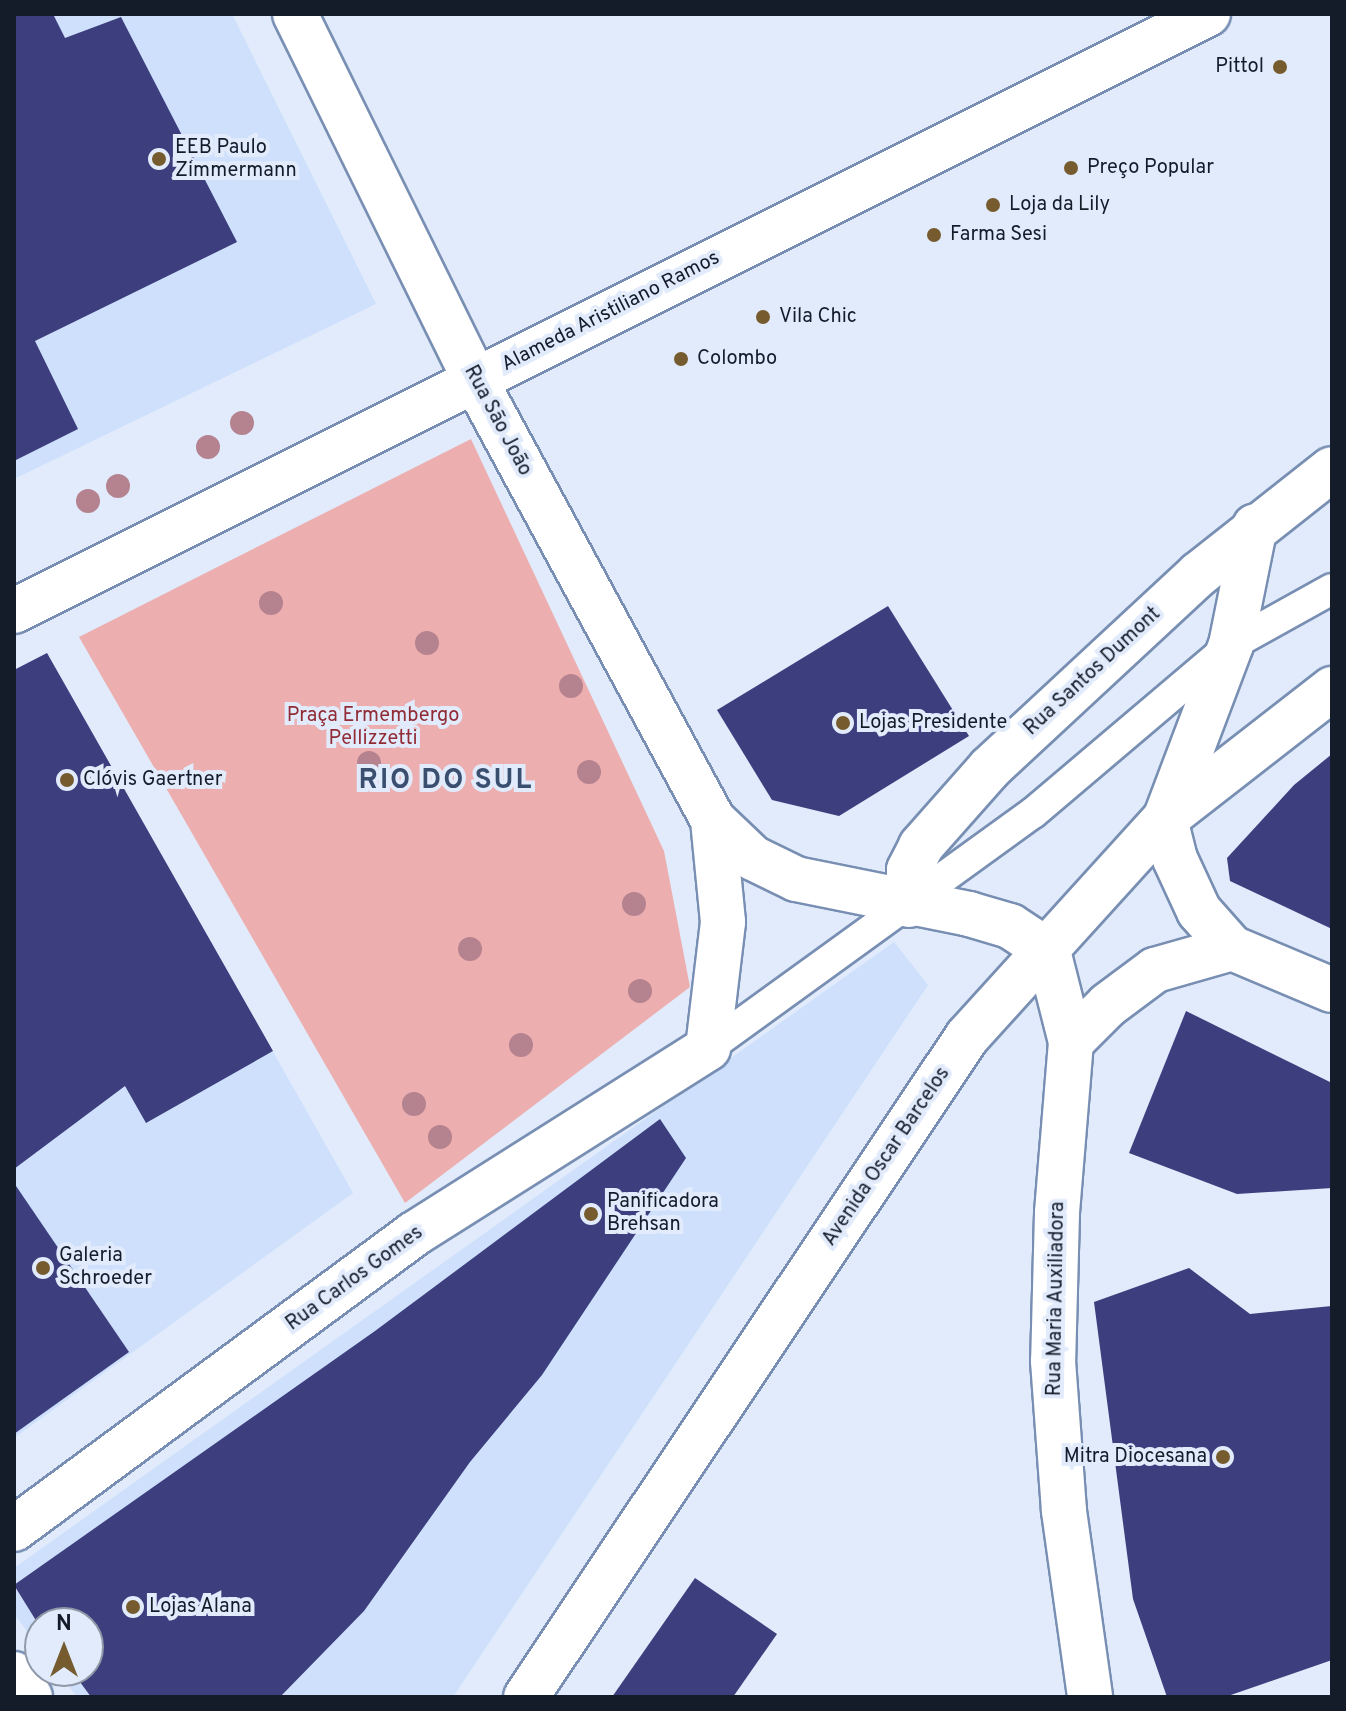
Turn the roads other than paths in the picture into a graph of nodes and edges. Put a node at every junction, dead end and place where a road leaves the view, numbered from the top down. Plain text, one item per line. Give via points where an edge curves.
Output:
1 (295, 14) edge
2 (1208, 14) edge
3 (475, 380) junction
4 (1332, 469) edge
5 (1255, 526) junction
6 (1332, 589) edge
7 (14, 611) edge
8 (1231, 645) junction
9 (1332, 689) edge
10 (1165, 819) junction
11 (713, 820) junction
12 (909, 905) junction
13 (1232, 948) junction
14 (1048, 951) junction
15 (1332, 990) edge
16 (1071, 1042) junction
17 (708, 1048) junction
18 (14, 1529) edge
19 (14, 1674) edge
20 (30, 1697) edge
21 (526, 1697) edge
22 (1090, 1697) edge

1 - 3 street, Rua São João
2 - 3 street, Alameda Aristiliano Ramos
3 - 7 street, Alameda Aristiliano Ramos
3 - 11 street, Rua São João
4 - 5 street, Rua Santos Dumont
5 - 8 street
5 - 12 street, Rua Santos Dumont via 990,768 921,846 909,870
6 - 8 lane
8 - 10 street
8 - 12 lane via 1033,813
9 - 10 street, Avenida Oscar Barcelos
10 - 13 street via 1175,859 1199,911
10 - 14 street, Avenida Oscar Barcelos
11 - 12 street, Rua São João via 753,858 796,879
11 - 17 street, Rua São João via 723,922
12 - 14 street, Rua São João via 1010,926
12 - 17 lane
13 - 15 street
13 - 16 street via 1155,970 1108,1005
14 - 16 street, Rua Maria Auxiliadora
14 - 21 street, Avenida Oscar Barcelos via 967,1037
16 - 22 street, Rua Maria Auxiliadora via 1057,1213 1053,1361 1064,1511
17 - 18 street, Rua Carlos Gomes via 414,1234
19 - 20 street

